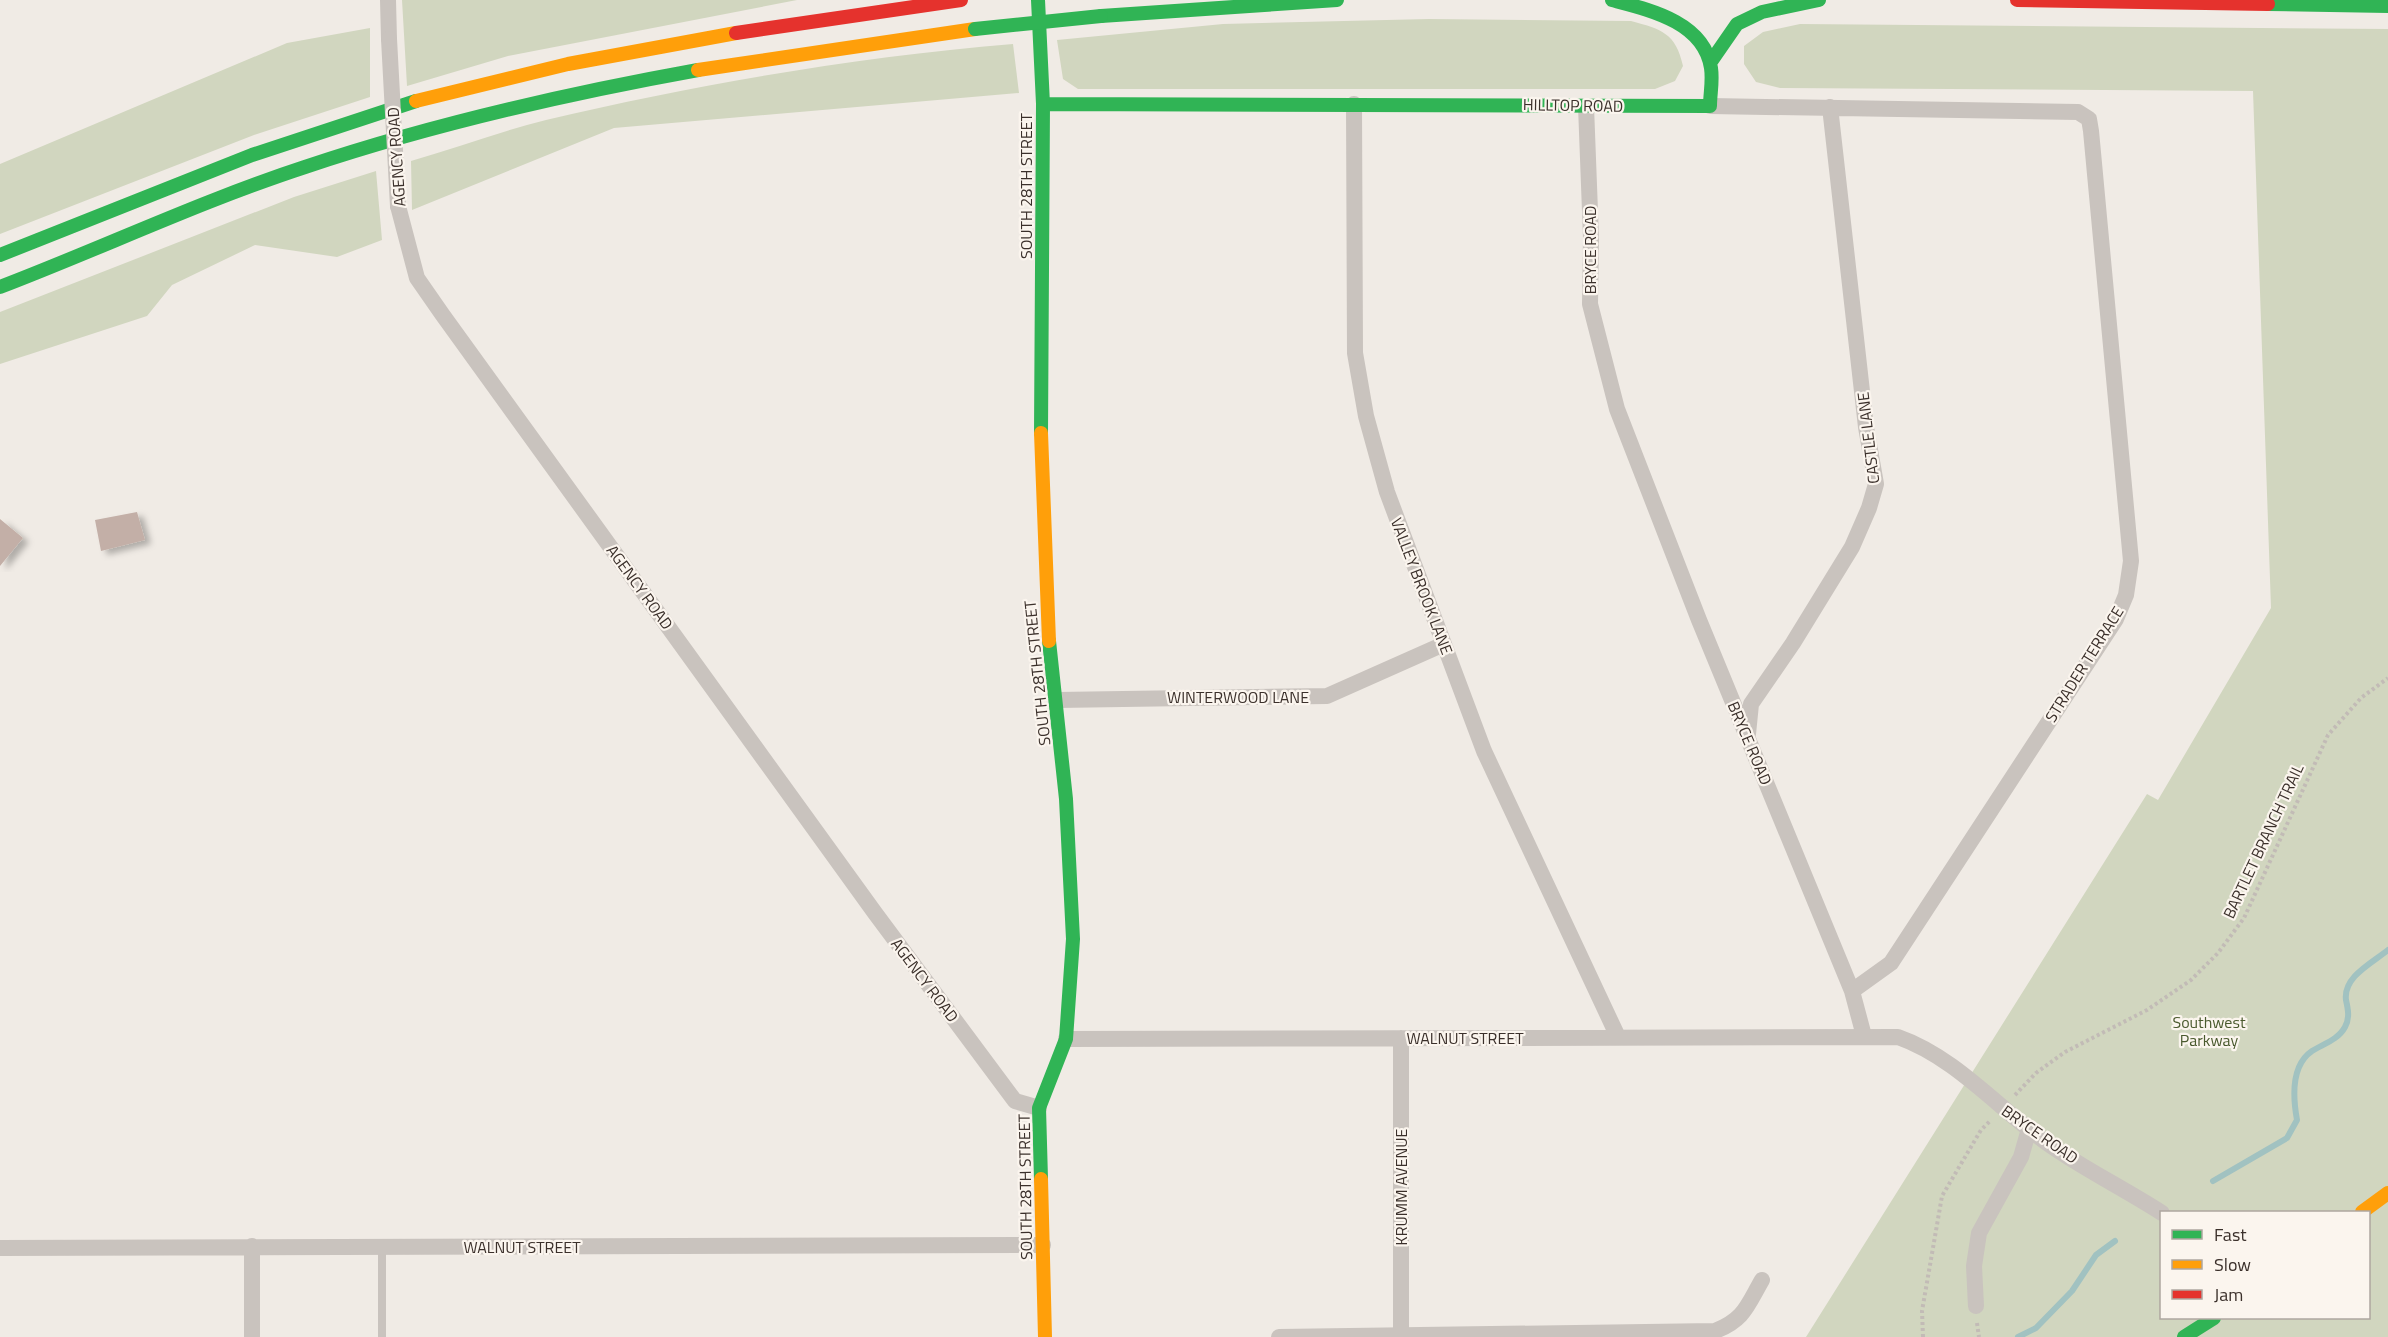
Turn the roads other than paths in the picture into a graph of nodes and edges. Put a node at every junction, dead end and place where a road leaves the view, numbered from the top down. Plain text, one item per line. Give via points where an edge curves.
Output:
1 (388, 0) edge
2 (961, 0) edge
3 (1038, 0) edge
4 (1337, 0) edge
5 (1612, 0) edge
6 (1819, 0) edge
7 (2017, 0) edge
8 (2388, 6) edge
9 (1710, 63) junction
10 (1042, 104) junction
11 (1354, 104) junction
12 (1586, 106) junction
13 (1710, 106) junction
14 (1830, 106) junction
15 (2091, 131) joint
16 (0, 255) edge
17 (0, 287) edge
18 (1444, 644) junction
19 (1057, 700) junction
20 (1748, 736) junction
21 (1852, 991) junction
22 (1864, 1036) junction
23 (1618, 1037) junction
24 (1401, 1038) junction
25 (1066, 1039) junction
26 (1039, 1108) junction
27 (2029, 1129) junction
28 (2388, 1193) edge
29 (2160, 1211) edge
30 (2363, 1211) edge
31 (1043, 1245) junction
32 (252, 1246) junction
33 (0, 1248) edge
34 (382, 1248) junction
35 (1762, 1280) dead end
36 (1976, 1306) dead end
37 (2211, 1319) edge
38 (1401, 1335) edge
39 (1542, 1335) edge
40 (1618, 1336) edge
41 (252, 1337) edge
42 (382, 1337) edge
43 (1045, 1337) edge
44 (1279, 1337) edge
45 (2184, 1337) edge

1 - 26 street, AGENCY ROAD, bridge via 398,206 417,278 1015,1101
2 - 16 main road via 751,29 561,65 462,89 337,125 246,157
3 - 10 main road, SOUTH 28TH STREET
4 - 17 main road, bridge via 975,29 754,58 564,94 470,117 265,180
5 - 9 main road via 1678,22 1697,40
6 - 9 main road via 1762,12 1737,24
7 - 8 main road
9 - 13 main road
10 - 11 main road, HILLTOP ROAD
10 - 19 main road, SOUTH 28TH STREET via 1041,483 1048,645
11 - 12 main road, HILLTOP ROAD
11 - 18 street, VALLEY BROOK LANE via 1355,353 1366,416 1387,492
12 - 13 main road, HILLTOP ROAD
12 - 20 street, BRYCE ROAD via 1590,304 1617,409
13 - 14 street, HILLTOP ROAD
14 - 15 street, HILLTOP ROAD via 2078,112 2089,119
14 - 20 street, CASTLE LANE via 1866,427 1876,484 1852,547 1750,704
15 - 21 street, STRADER TERRACE via 2131,561 2126,595 2116,619 1891,963
18 - 19 street, WINTERWOOD LANE via 1327,696
18 - 23 street, VALLEY BROOK LANE via 1484,751
19 - 25 main road, SOUTH 28TH STREET via 1073,939
20 - 21 street, BRYCE ROAD
21 - 22 street, BRYCE ROAD
22 - 23 street, WALNUT STREET
22 - 27 street, BRYCE ROAD via 1898,1037 1918,1044 1940,1057
23 - 24 street, WALNUT STREET
24 - 25 street, WALNUT STREET
24 - 38 street, KRUMM AVENUE
25 - 26 main road, SOUTH 28TH STREET
26 - 31 main road, SOUTH 28TH STREET
27 - 29 street, BRYCE ROAD
27 - 36 street via 2014,1172 1979,1233 1974,1266
28 - 30 main road
31 - 34 street, WALNUT STREET
31 - 43 main road, SOUTH 28TH STREET
32 - 33 street, WALNUT STREET
32 - 34 street, WALNUT STREET
32 - 41 street
34 - 42 lane
35 - 40 street via 1734,1324 1715,1332
37 - 45 main road
38 - 39 street
38 - 44 street
39 - 40 street

